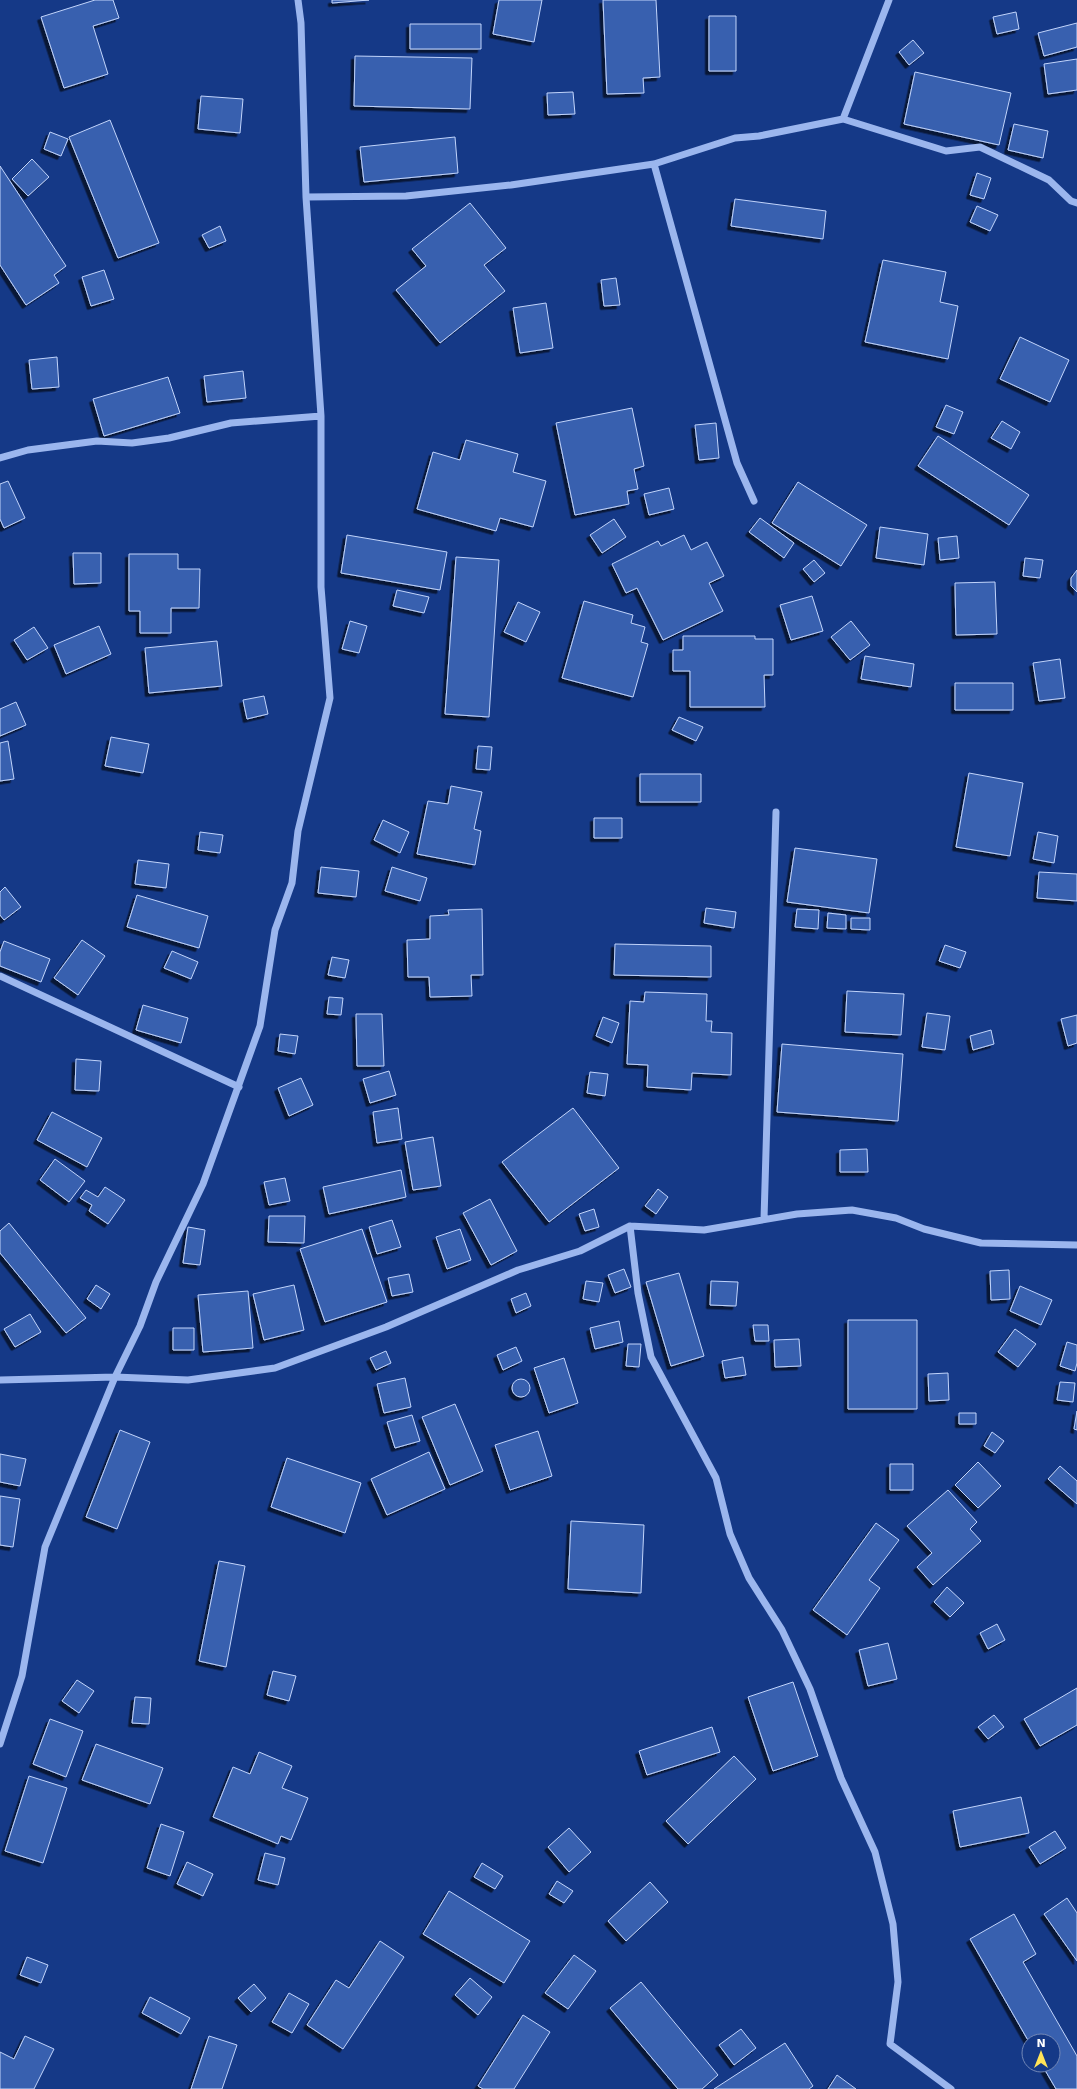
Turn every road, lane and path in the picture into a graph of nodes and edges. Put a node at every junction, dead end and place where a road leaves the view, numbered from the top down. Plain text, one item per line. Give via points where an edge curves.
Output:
1 (298, 0) edge
2 (889, 0) edge
3 (843, 119) junction
4 (654, 164) junction
5 (306, 197) junction
6 (1077, 203) edge
7 (321, 416) junction
8 (0, 458) edge
9 (754, 501) dead end
10 (776, 812) dead end
11 (0, 976) edge
12 (239, 1087) junction
13 (764, 1219) junction
14 (630, 1226) junction
15 (1077, 1245) edge
16 (115, 1377) junction
17 (0, 1380) edge
18 (0, 1744) edge
19 (951, 2089) edge

1 - 5 street via 301,23
2 - 3 street
3 - 4 street via 759,136 735,138
3 - 6 street via 946,151 980,147 1049,180 1071,201
4 - 5 street via 511,185 406,196
4 - 9 street via 737,463
5 - 7 street
7 - 8 street via 232,423 169,438 132,443 97,441 28,450
7 - 12 street via 321,587 330,698 298,831 292,883 275,930 260,1026
10 - 13 street
11 - 12 street
12 - 16 street via 203,1184 156,1282 140,1326
13 - 14 street via 704,1230
13 - 15 street via 852,1210 896,1218 924,1229 981,1243
14 - 16 street via 580,1251 518,1270 386,1327 275,1368 188,1380
14 - 19 street via 638,1293 651,1357 716,1478 730,1534 749,1578 782,1630 810,1689 841,1778 875,1852 893,1924 898,1982 890,2044
16 - 17 street
16 - 18 street via 45,1547 22,1676

